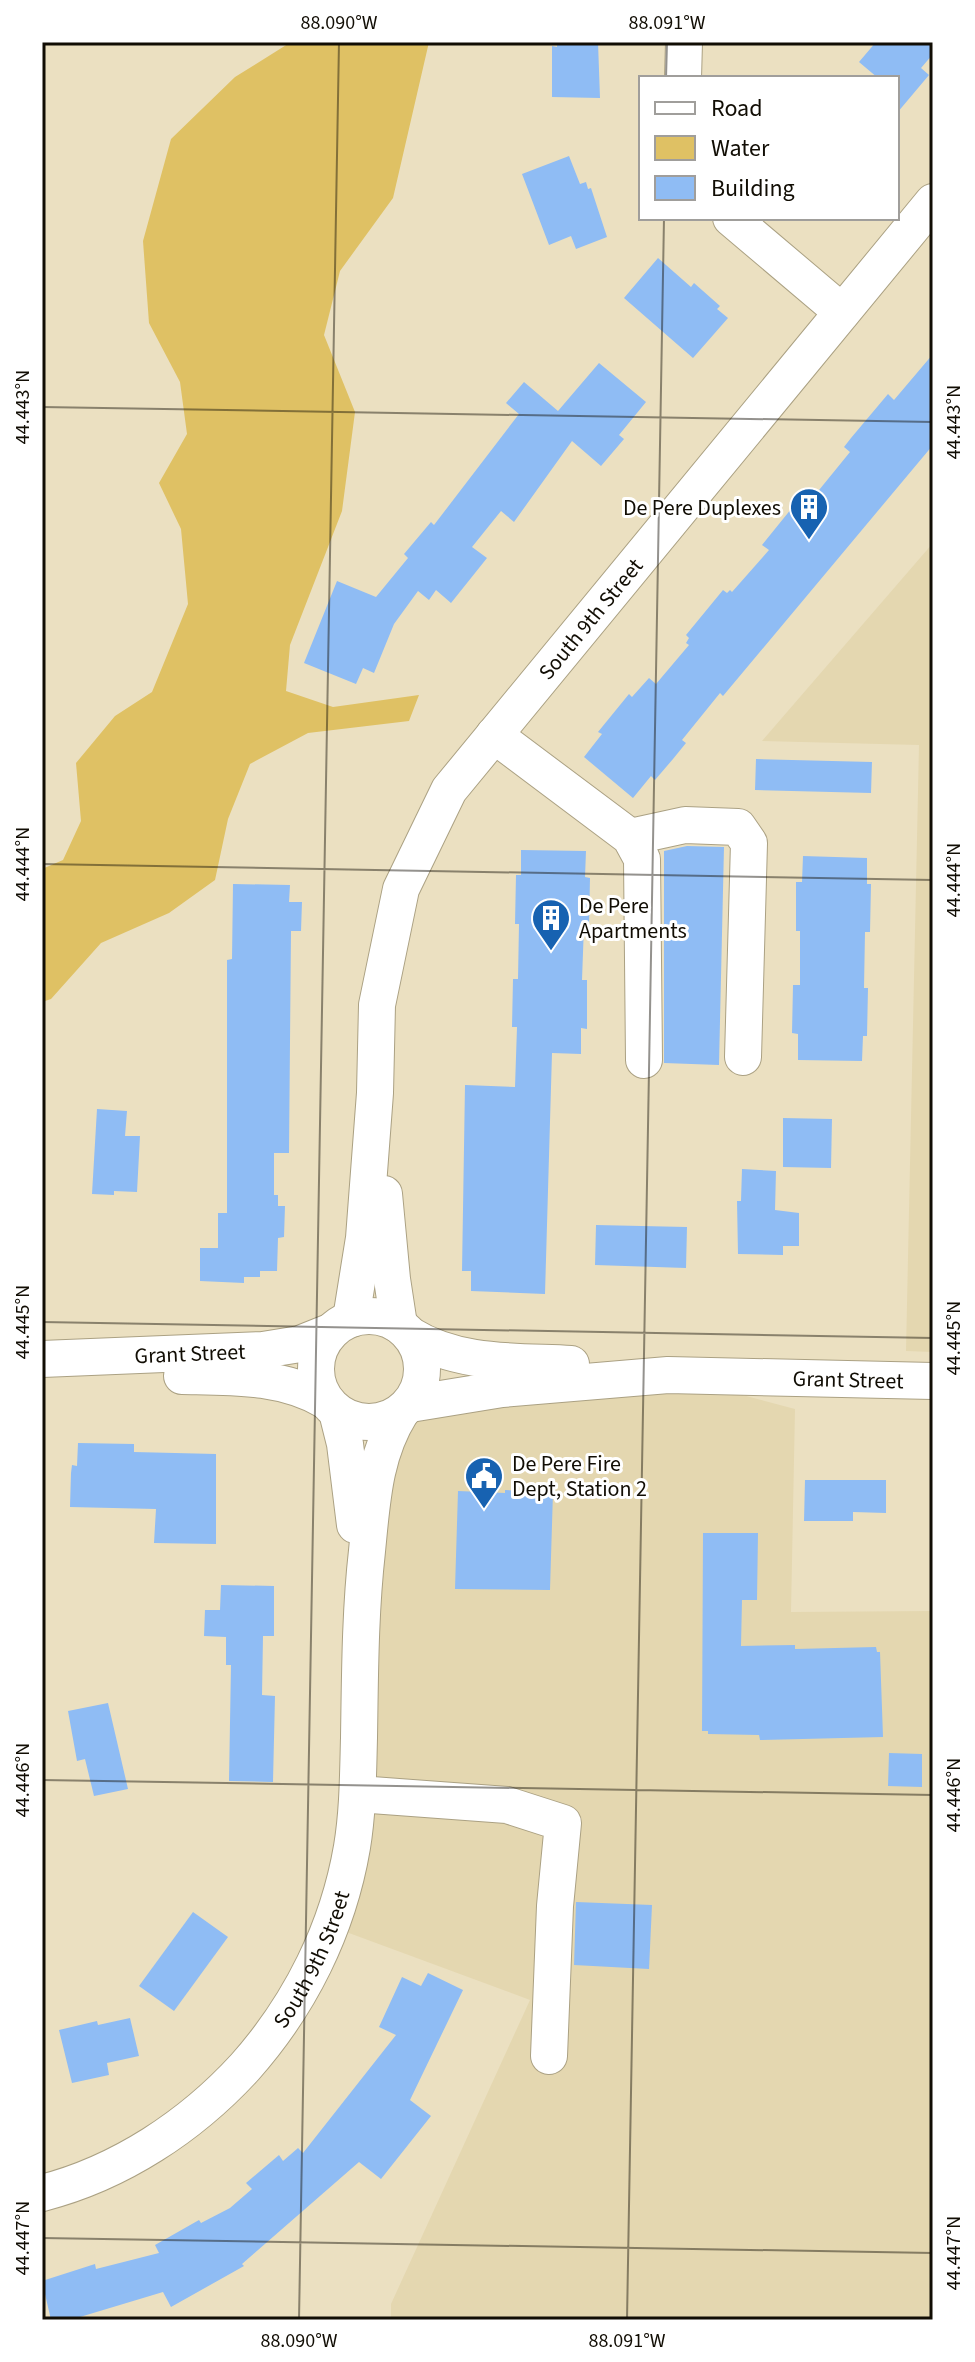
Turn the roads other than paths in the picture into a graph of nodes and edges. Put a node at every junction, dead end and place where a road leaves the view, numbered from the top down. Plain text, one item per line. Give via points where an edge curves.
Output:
1 (684, 42) edge
2 (683, 76) edge
3 (933, 202) edge
4 (733, 220) edge
5 (842, 312) junction
6 (494, 735) junction
7 (630, 837) junction
8 (743, 1057) dead end
9 (644, 1060) dead end
10 (375, 1093) junction
11 (340, 1326) junction
12 (405, 1330) junction
13 (44, 1359) edge
14 (668, 1375) junction
15 (933, 1381) edge
16 (331, 1407) junction
17 (406, 1408) junction
18 (362, 1595) junction
19 (358, 1794) junction
20 (549, 2056) dead end
21 (42, 2193) edge

1 - 2 street
3 - 5 street, South 9th Street
4 - 5 street
5 - 6 street, South 9th Street
6 - 7 street
6 - 10 street, South 9th Street via 449,790 401,889 377,1005
7 - 8 street via 685,825 738,827 749,843
7 - 9 street via 642,859
10 - 11 street, South 9th Street via 364,1238
10 - 12 street, South 9th Street via 392,1279
11 - 12 street, Grant Street via 367,1316 384,1318
11 - 13 street, Grant Street via 300,1344 263,1350
11 - 16 street via 320,1347 315,1363 319,1389
12 - 14 street, Grant Street via 428,1346 472,1358 604,1365
12 - 17 street via 422,1362 418,1391
13 - 16 street, Grant Street via 161,1375 255,1379 295,1386
14 - 15 street, Grant Street
14 - 17 street, Grant Street via 502,1389
16 - 17 street, Grant Street via 366,1422 385,1421
16 - 18 street, South 9th Street via 349,1469
17 - 18 street, South 9th Street via 380,1455
18 - 19 street, South 9th Street
19 - 20 street via 507,1805 563,1823
19 - 21 street, South 9th Street via 352,1847 334,1916 294,2002 263,2046 228,2085 150,2146 103,2171

